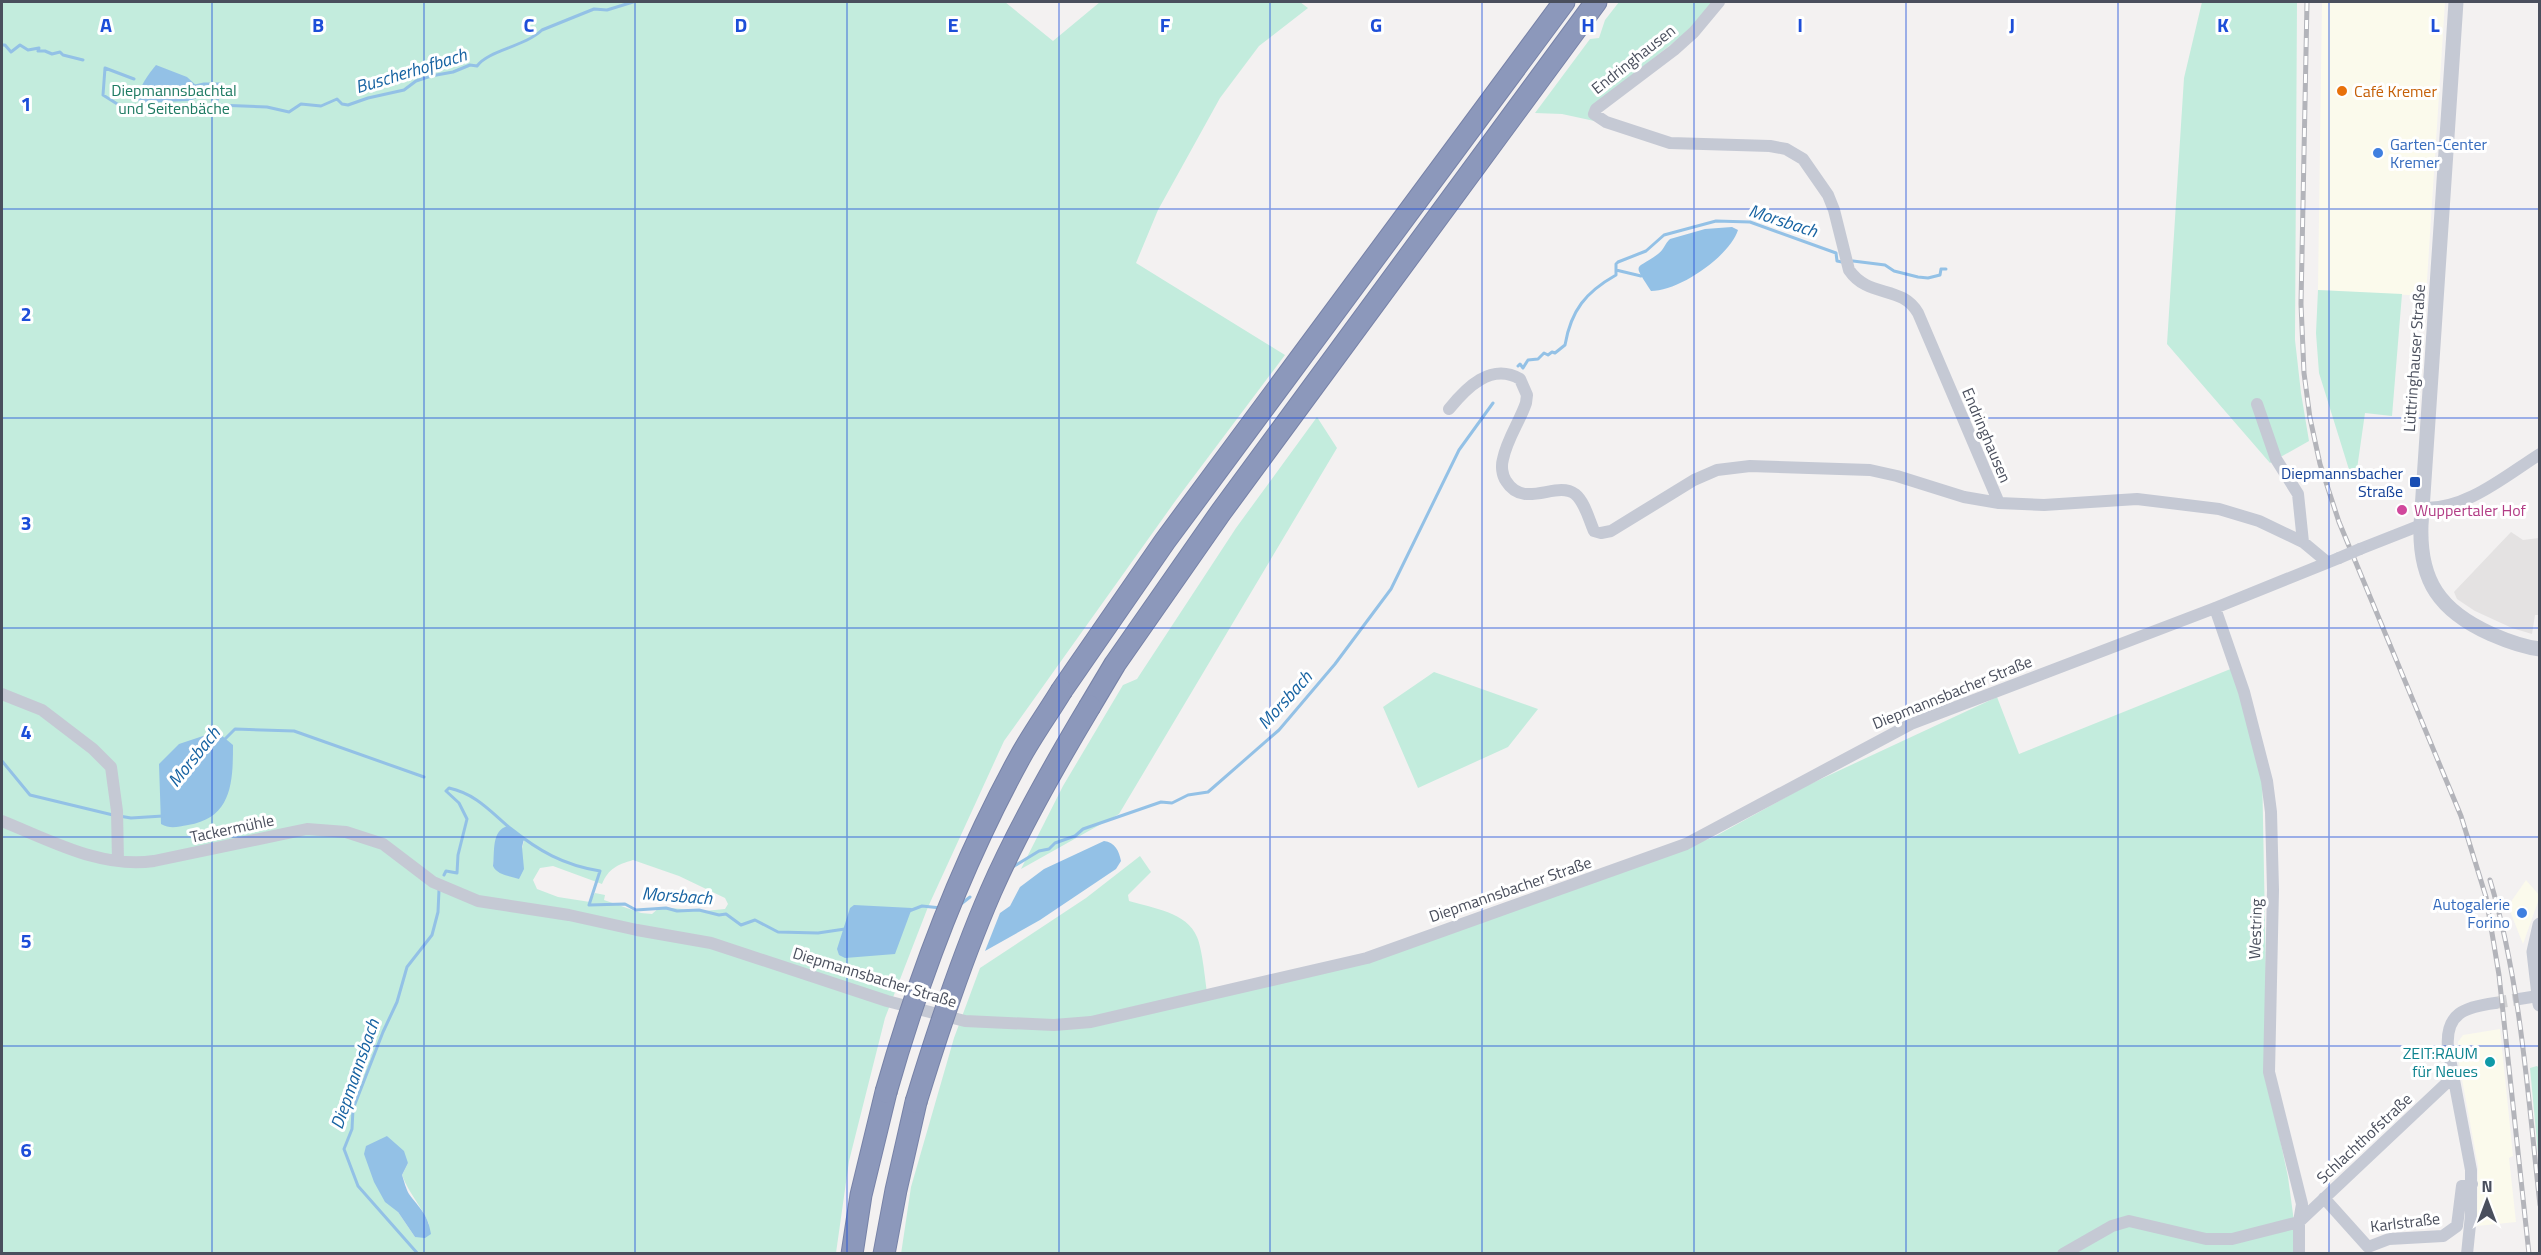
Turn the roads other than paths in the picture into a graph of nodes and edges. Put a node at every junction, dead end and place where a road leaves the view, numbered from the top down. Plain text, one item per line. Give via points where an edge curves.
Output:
1 (1564, 2) edge
2 (1596, 2) edge
3 (1719, 2) edge
4 (2456, 2) edge
5 (2257, 404) dead end
6 (1449, 409) dead end
7 (2540, 454) edge
8 (1999, 503) junction
9 (2423, 508) junction
10 (2421, 525) junction
11 (2303, 542) junction
12 (2331, 561) junction
13 (2215, 608) junction
14 (2540, 649) edge
15 (2, 694) edge
16 (2, 821) edge
17 (118, 861) junction
18 (459, 894) joint
19 (2540, 925) edge
20 (2519, 999) tunnel mouth
21 (2539, 1000) edge
22 (2495, 1003) tunnel mouth
23 (2454, 1076) junction
24 (2472, 1184) junction
25 (2325, 1198) junction
26 (2299, 1221) junction
27 (852, 1254) edge
28 (884, 1254) edge
29 (2063, 1254) edge
30 (2299, 1254) edge
31 (2467, 1254) edge

1 - 27 highway, bridge via 1165,541 1020,757 979,836 925,966 886,1092 861,1195
2 - 28 highway, bridge via 1221,512 1122,654 1044,784 992,890 940,1024 916,1102
3 - 8 street, Endringhausen via 1695,32 1594,114 1606,122 1670,143 1786,149 1808,164 1831,201 1854,277 1871,289 1905,297 1918,313
4 - 9 street, Lüttringhauser Straße
5 - 11 street via 2276,459 2298,494
6 - 8 street, Endringhausen via 1470,386 1485,377 1504,374 1520,379 1526,403 1504,453 1504,478 1514,490 1524,494 1563,490 1574,493 1594,531 1601,533 1617,528 1706,474 1750,466 1879,471 1956,495
7 - 9 street via 2462,502
8 - 11 street via 2044,505 2127,498 2190,504 2246,516
9 - 10 street, Lüttringhauser Straße
10 - 12 street, Diepmannsbacher Straße, bridge
10 - 14 street, Lüttringhauser Straße via 2425,568 2442,602 2481,630 2511,643
11 - 12 street
12 - 13 street, Diepmannsbacher Straße
13 - 18 street, Diepmannsbacher Straße via 1911,724 1686,844 1366,958 1091,1022 1054,1025 965,1021 887,1001 711,943 478,901
13 - 26 street, Westring via 2244,692 2267,781 2273,879 2269,1072 2302,1204
15 - 17 street via 42,710 111,767
16 - 17 street, Tackermühle via 72,850
17 - 18 street, Tackermühle via 154,861 316,828 374,840 433,882
19 - 21 street via 2534,952
20 - 21 street
22 - 23 street via 2465,1009 2449,1026 2448,1048
23 - 24 street
23 - 25 street, Schlachthofstraße
24 - 25 street, Karlstraße via 2462,1186 2457,1226 2447,1235 2389,1239 2368,1247
24 - 31 street
25 - 26 street, Schlachthofstraße
26 - 29 street via 2232,1239 2206,1239 2129,1221 2112,1226
26 - 30 street, Westring

